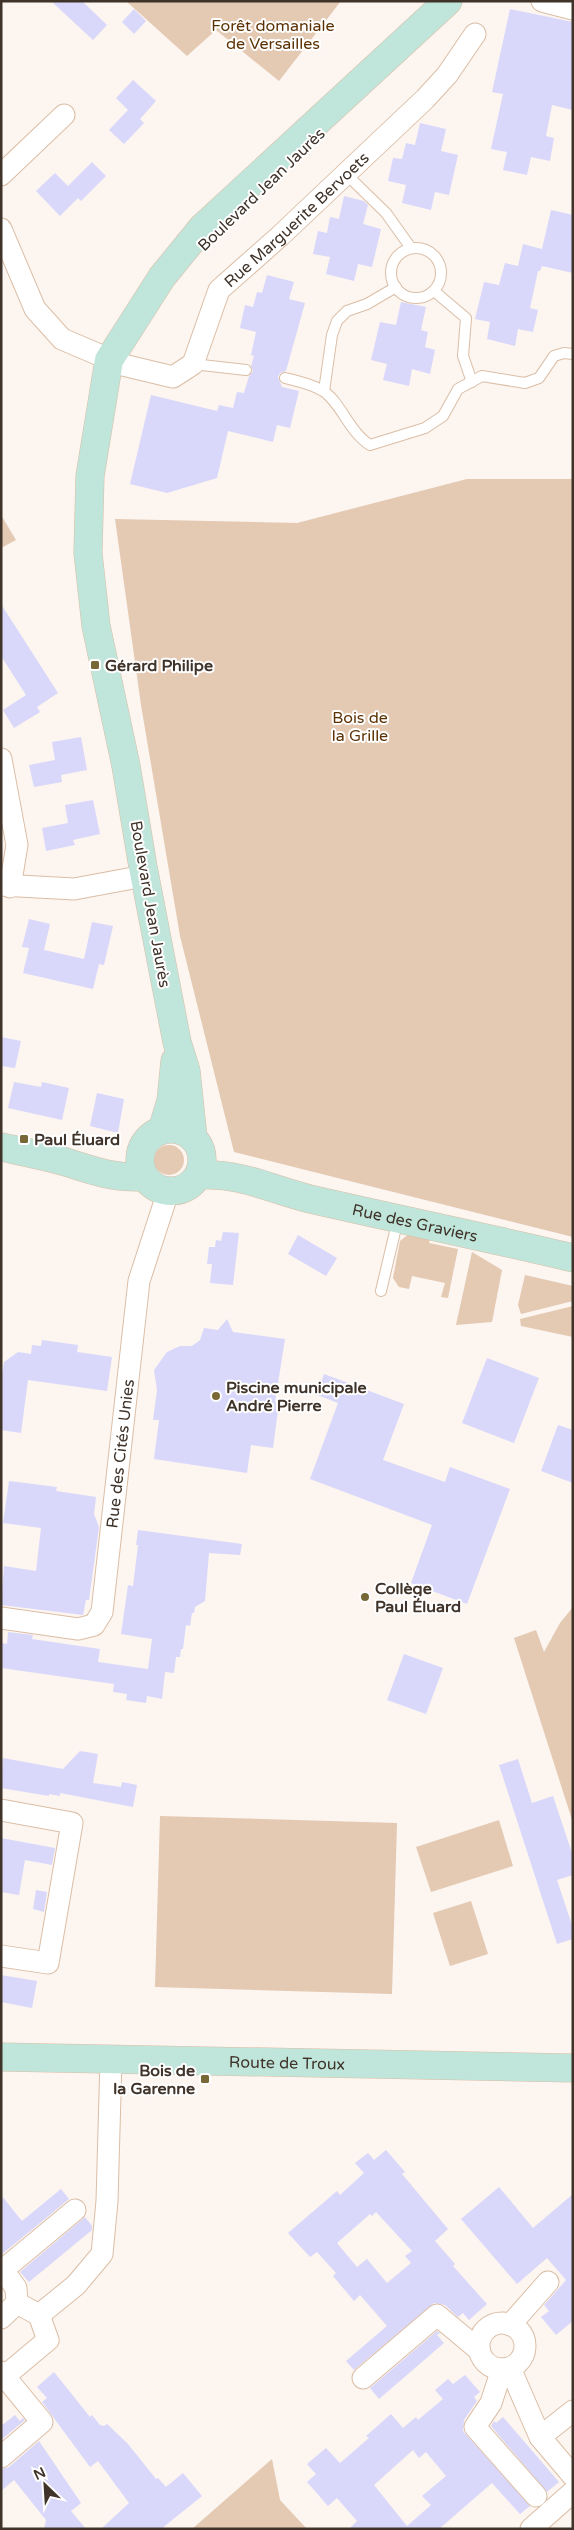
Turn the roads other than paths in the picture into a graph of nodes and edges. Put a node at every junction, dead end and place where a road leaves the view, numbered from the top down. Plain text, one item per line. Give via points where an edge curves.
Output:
1 (448, 1) edge
2 (465, 1) edge
3 (542, 1) edge
4 (573, 9) edge
5 (475, 34) dead end
6 (64, 115) dead end
7 (346, 174) junction
8 (1, 175) edge
9 (1, 229) edge
10 (411, 248) junction
11 (396, 287) junction
12 (434, 291) junction
13 (573, 354) edge
14 (116, 362) junction
15 (193, 364) junction
16 (246, 370) dead end
17 (285, 378) dead end
18 (472, 382) junction
19 (324, 391) junction
20 (1, 759) edge
21 (144, 876) junction
22 (6, 886) edge
23 (176, 1042) junction
24 (162, 1130) junction
25 (1, 1147) edge
26 (142, 1149) junction
27 (198, 1154) junction
28 (69, 1163) junction
29 (144, 1177) junction
30 (168, 1192) junction
31 (398, 1219) junction
32 (573, 1258) edge
33 (381, 1291) dead end
34 (1, 1618) edge
35 (1, 1810) edge
36 (1, 1956) edge
37 (1, 2057) edge
38 (111, 2059) junction
39 (573, 2068) edge
40 (75, 2210) dead end
41 (548, 2282) dead end
42 (18, 2303) junction
43 (39, 2315) junction
44 (1, 2318) edge
45 (510, 2325) junction
46 (479, 2350) junction
47 (506, 2369) junction
48 (3, 2374) edge
49 (363, 2378) dead end
50 (573, 2411) edge
51 (540, 2437) junction
52 (1, 2457) edge
53 (573, 2476) edge
54 (573, 2492) edge
55 (536, 2496) dead end
56 (531, 2529) edge

1 - 14 street, Boulevard Jean Jaurès via 202,228 162,277
2 - 14 street, Boulevard Jean Jaurès via 403,54 208,237
3 - 4 street
5 - 7 street, Rue Marguerite Bervoets via 436,87
6 - 8 street
7 - 10 lane via 386,213
7 - 15 street, Rue Marguerite Bervoets via 219,290
9 - 14 street via 35,309 62,339
10 - 11 lane via 402,252 391,268
10 - 12 lane via 421,248 437,259 441,278
11 - 12 lane via 412,298 422,298
11 - 19 lane via 367,304 347,311 337,321
12 - 18 lane via 466,318 463,356
13 - 18 lane via 554,356 540,378 525,383 482,376
14 - 15 street via 173,377
14 - 21 street, Boulevard Jean Jaurès via 101,412 90,476 88,553 93,589 127,687 126,766
15 - 16 lane
17 - 19 lane
18 - 19 lane via 458,389 443,416 425,428 370,444 361,439
20 - 22 street via 17,845
21 - 22 street via 74,889
21 - 23 street, Boulevard Jean Jaurès
23 - 24 street, Boulevard Jean Jaurès via 171,1101
23 - 27 street, Boulevard Jean Jaurès via 186,1071
24 - 26 street via 150,1137
24 - 27 street via 179,1130
25 - 28 street
26 - 28 street via 101,1162
26 - 29 street via 140,1163
27 - 30 street via 191,1184
27 - 31 street, Rue des Graviers via 226,1175
28 - 29 street via 119,1178
29 - 30 street via 154,1187
30 - 34 street, Rue des Cités Unies via 139,1281 102,1612 94,1624 78,1629
31 - 32 street, Rue des Graviers
31 - 33 lane
35 - 36 street via 72,1824 48,1963
37 - 38 street, Route de Troux
38 - 39 street, Route de Troux
38 - 43 street via 107,2201 102,2254 76,2285
40 - 42 street via 3,2270 16,2288
41 - 45 street
42 - 43 street
42 - 44 street
43 - 48 street via 48,2340
45 - 46 street via 500,2323 491,2326 484,2332
45 - 47 street via 523,2337 525,2346 518,2363
46 - 47 street via 487,2364
46 - 49 street via 436,2315
47 - 51 street
47 - 55 street via 491,2403 475,2427
48 - 52 street via 42,2422
50 - 51 street
51 - 53 street
54 - 56 street

